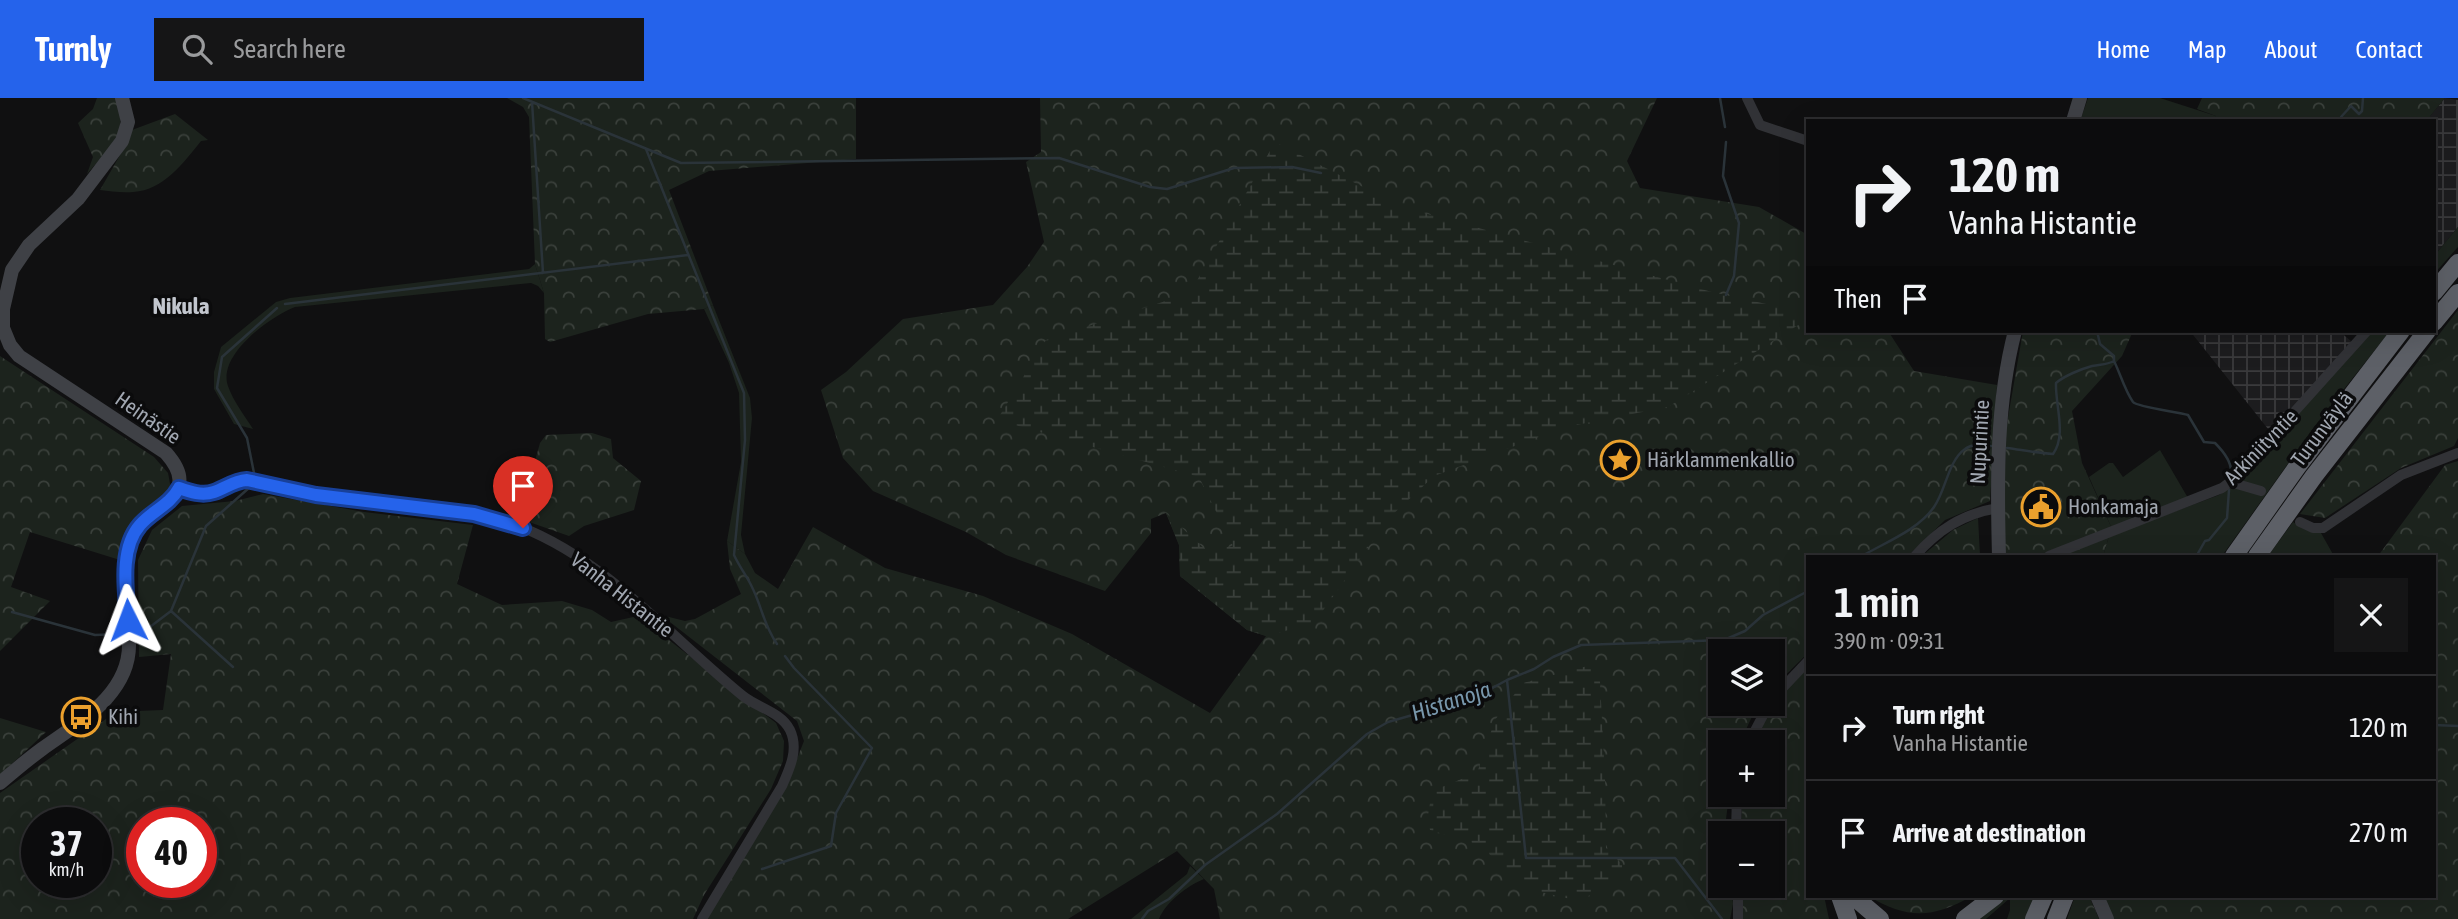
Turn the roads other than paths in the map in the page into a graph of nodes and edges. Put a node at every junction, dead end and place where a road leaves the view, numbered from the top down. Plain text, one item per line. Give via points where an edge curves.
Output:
1 (122, 98) edge
2 (1747, 98) edge
3 (2080, 98) edge
4 (2074, 119) edge
5 (1806, 140) edge
6 (2458, 263) edge
7 (2436, 290) edge
8 (2458, 293) edge
9 (2436, 320) edge
10 (2, 328) edge
11 (2015, 333) edge
12 (2365, 333) edge
13 (2400, 333) edge
14 (2425, 333) edge
15 (2458, 453) edge
16 (2230, 482) junction
17 (179, 488) junction
18 (2261, 491) dead end
19 (1998, 508) junction
20 (2300, 522) dead end
21 (1916, 555) edge
22 (1999, 555) edge
23 (2052, 555) edge
24 (2235, 555) edge
25 (2258, 555) edge
26 (1806, 663) edge
27 (1785, 685) edge
28 (0, 783) edge
29 (1738, 898) edge
30 (1841, 898) edge
31 (1858, 898) edge
32 (1993, 898) edge
33 (2043, 898) edge
34 (2064, 898) edge
35 (2098, 898) edge
36 (702, 919) edge
37 (1738, 919) edge
38 (1848, 919) edge
39 (1880, 919) edge
40 (1965, 919) edge
41 (2034, 919) edge
42 (2056, 919) edge
43 (2108, 919) edge

1 - 10 street, Heinästie via 128,122 122,141 78,200 19,256 6,289
2 - 5 street via 1760,125
3 - 4 street
6 - 7 highway
8 - 9 highway
10 - 17 street, Heinästie via 19,356 166,453 176,463
11 - 19 street, Nupurintie via 2003,395
12 - 16 street, Arkiniityntie
13 - 24 highway, Turunväylä
14 - 25 highway, Turunväylä
15 - 20 street via 2401,475 2323,528
16 - 18 street
16 - 23 street, Arkiniityntie
17 - 28 street via 139,526 130,541 126,576 130,647 120,679 77,727
17 - 36 street, Vanha Histantie via 205,494 235,480 247,480 316,495 474,514 523,528 611,582 745,697 781,719 793,740 789,769
19 - 21 street via 1952,523
19 - 22 street, Nupurintie
26 - 27 street
29 - 37 street
30 - 38 highway
31 - 39 highway
32 - 40 highway
33 - 41 highway
34 - 42 highway
35 - 43 street

